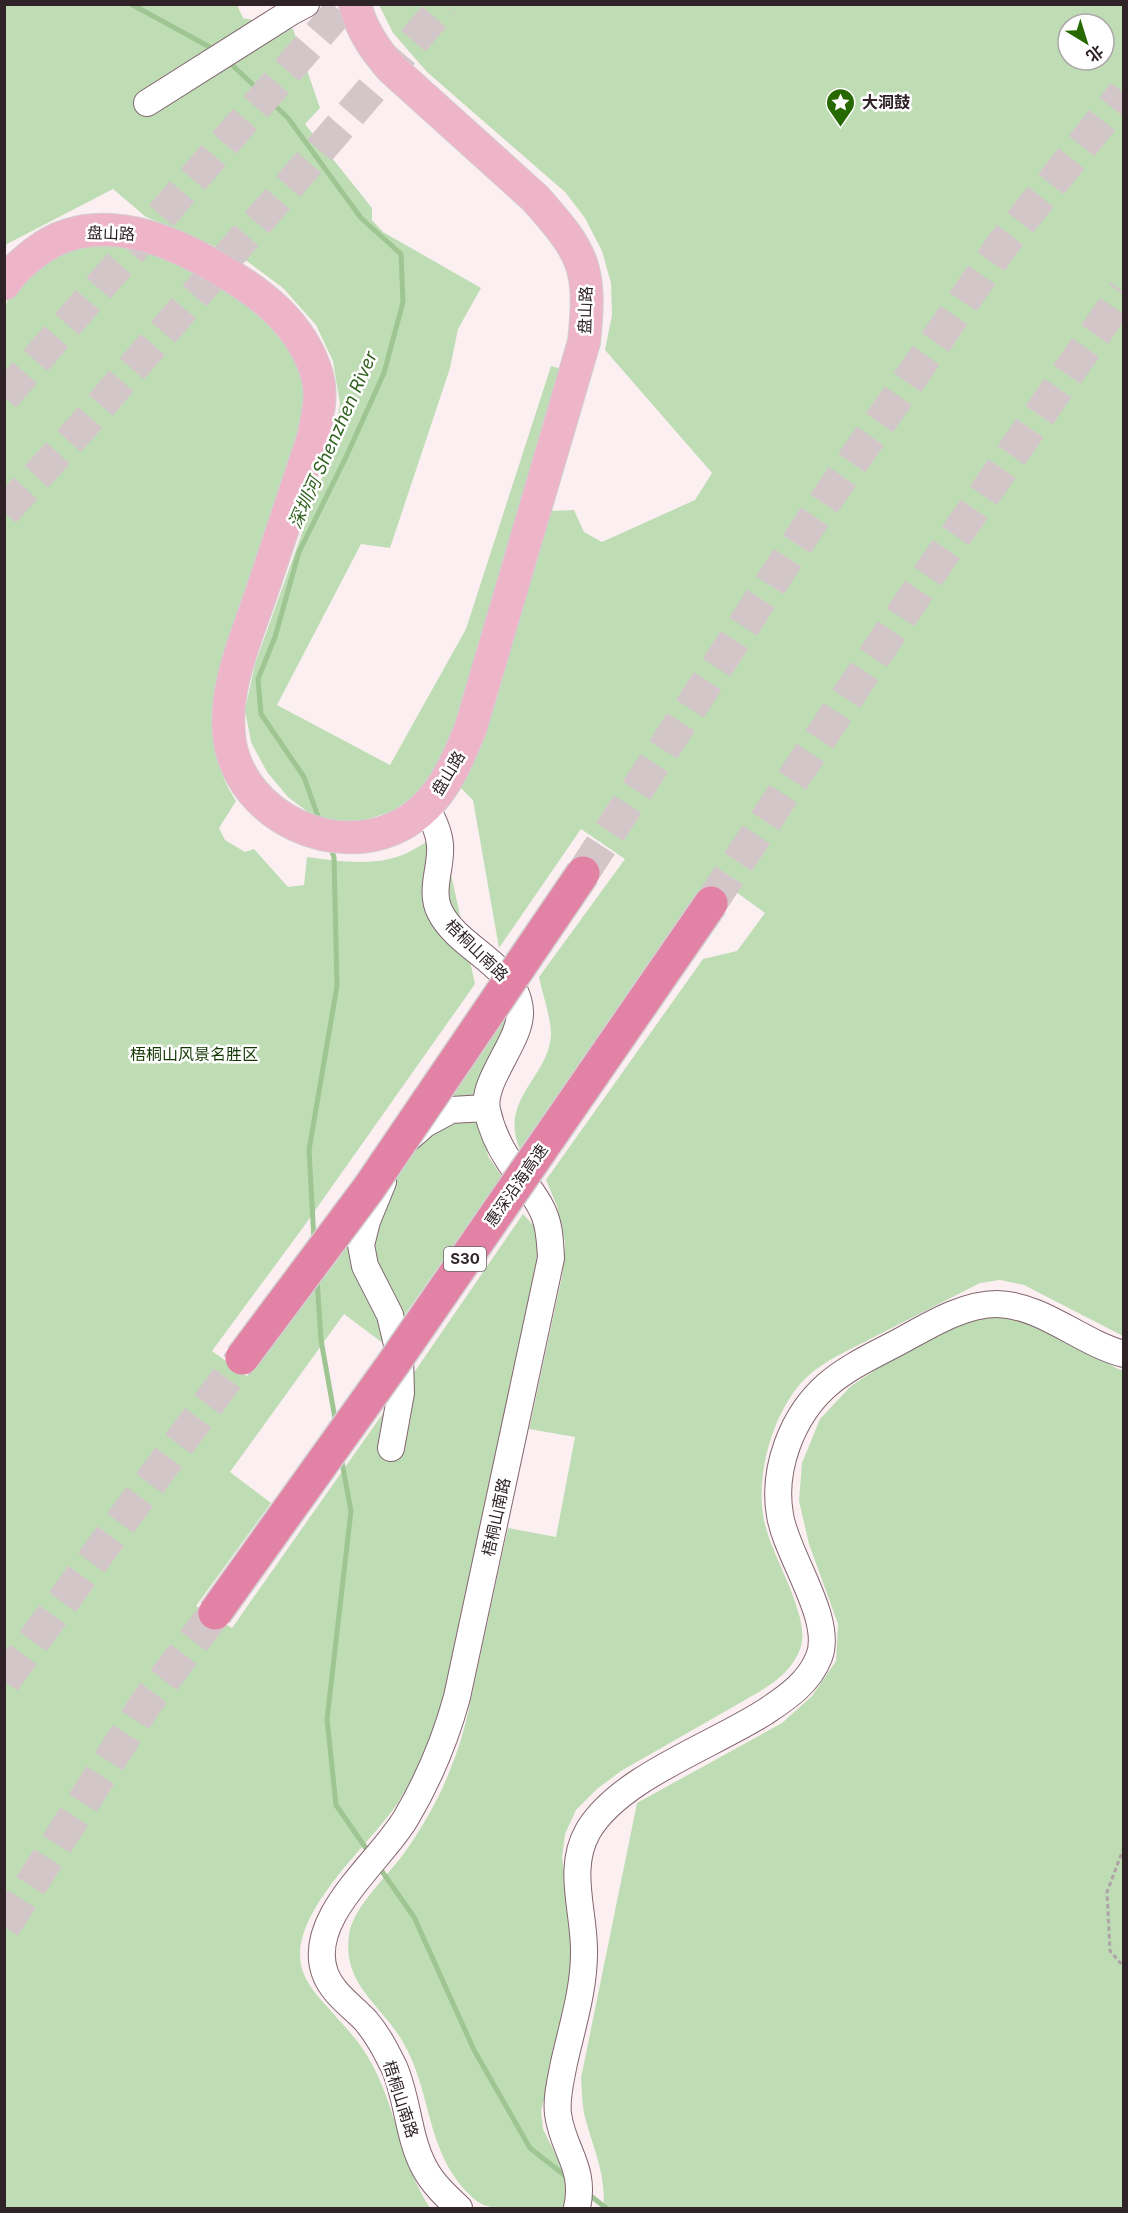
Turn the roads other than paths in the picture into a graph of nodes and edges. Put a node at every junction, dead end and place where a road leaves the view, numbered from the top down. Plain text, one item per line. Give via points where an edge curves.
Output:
1 (355, 4) edge
2 (298, 8) edge
3 (147, 103) dead end
4 (4, 284) edge
5 (426, 807) junction
6 (583, 873) tunnel mouth
7 (711, 903) tunnel mouth
8 (486, 1108) junction
9 (1124, 1354) edge
10 (242, 1358) tunnel mouth
11 (391, 1448) dead end
12 (215, 1613) tunnel mouth
13 (578, 2202) edge
14 (459, 2208) edge

1 - 5 main road, 盘山路 via 365,32 392,69 553,218 582,261 588,285 584,342 471,727 443,787
2 - 3 street
4 - 5 main road, 盘山路 via 25,260 64,235 92,230 140,233 200,257 266,299 289,322 308,350 318,377 320,405 313,438 236,670 228,714 235,765 261,802 278,816 312,832 346,837 375,834 402,825
5 - 8 street, 梧桐山南路 via 435,822 440,846 435,889 439,910 449,927 510,982 519,998 520,1016 488,1092
6 - 10 highway, bridge via 369,1188
7 - 12 highway, 惠深沿海高速 / S30, bridge via 393,1365
8 - 11 street via 451,1110 425,1124 405,1142 390,1165 367,1221 361,1245 365,1266 390,1315 399,1357 400,1393
8 - 14 street, 梧桐山南路 via 500,1145 544,1212 551,1258 457,1697 436,1761 404,1821 341,1902 330,1922 321,1959 335,1990 366,2021 388,2054 424,2167
9 - 13 street via 1019,1308 996,1304 971,1308 939,1320 849,1369 826,1386 808,1407 785,1452 778,1499 780,1519 822,1636 821,1653 814,1668 782,1700 632,1787 596,1818 579,1854 582,1978 558,2091 558,2114 579,2177

